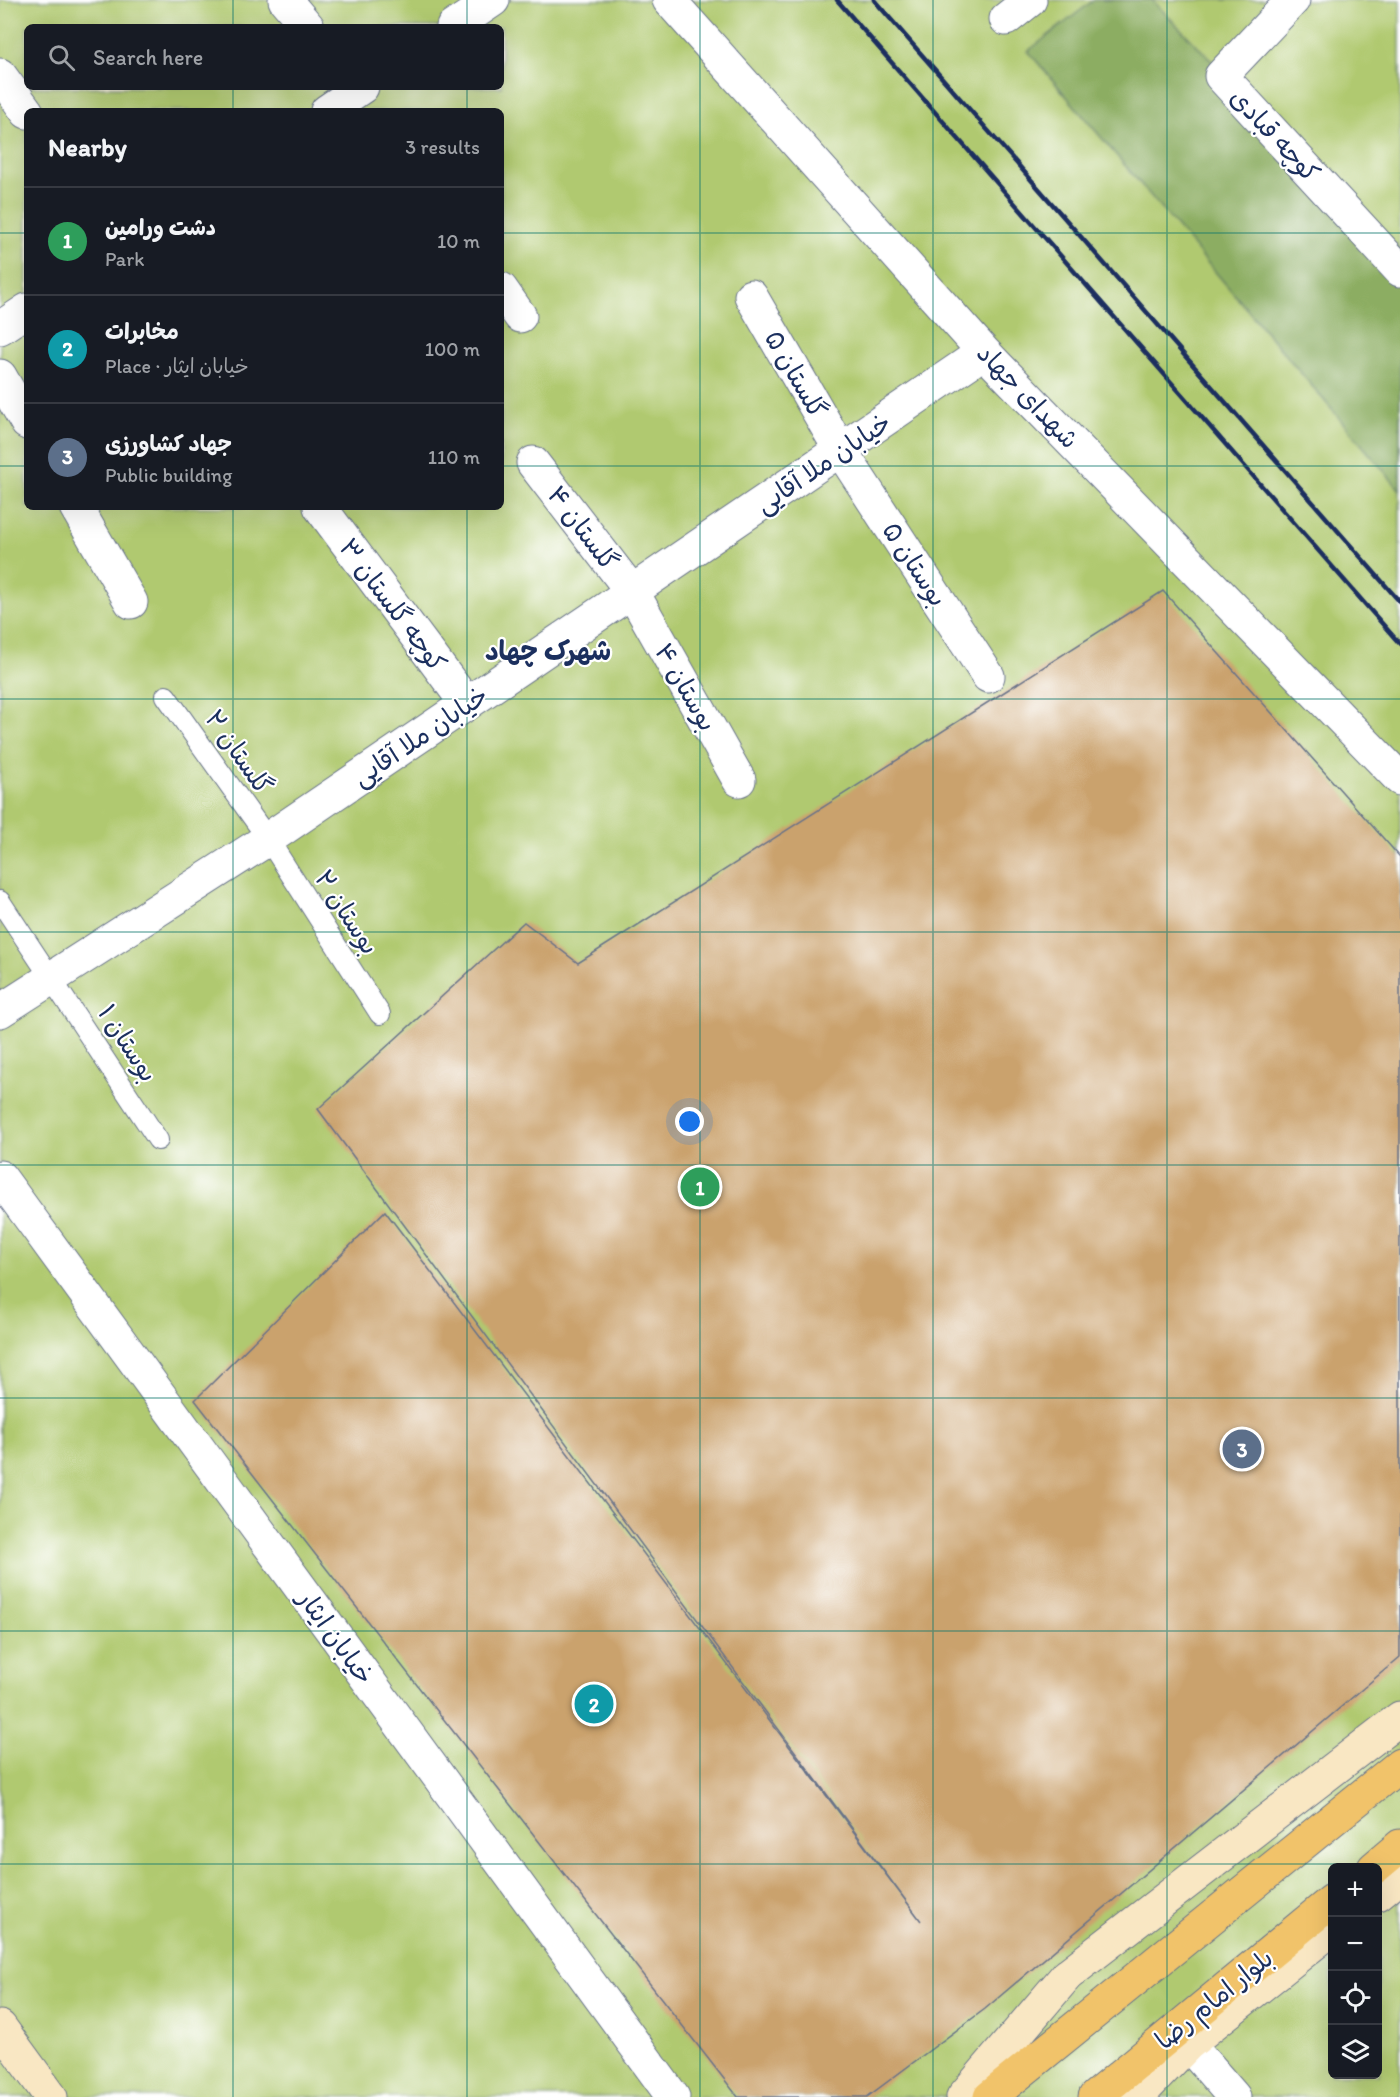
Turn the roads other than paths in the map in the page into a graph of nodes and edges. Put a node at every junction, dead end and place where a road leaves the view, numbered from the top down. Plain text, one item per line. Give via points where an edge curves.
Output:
1 (285, 0) edge
2 (493, 0) edge
3 (669, 0) edge
4 (1283, 4) edge
5 (306, 24) edge
6 (457, 24) edge
7 (0, 75) edge
8 (365, 93) edge
9 (24, 108) edge
10 (333, 108) edge
11 (1400, 270) edge
12 (504, 293) edge
13 (751, 296) dead end
14 (24, 312) edge
15 (520, 316) dead end
16 (0, 328) edge
17 (984, 352) junction
18 (0, 376) edge
19 (24, 418) edge
20 (841, 451) junction
21 (533, 463) dead end
22 (78, 510) edge
23 (322, 510) edge
24 (633, 593) junction
25 (130, 602) dead end
26 (988, 676) dead end
27 (166, 696) dead end
28 (466, 703) junction
29 (1400, 779) edge
30 (739, 780) dead end
31 (268, 839) junction
32 (0, 901) edge
33 (52, 977) junction
34 (0, 1011) edge
35 (380, 1014) dead end
36 (158, 1140) dead end
37 (0, 1177) edge
38 (1400, 1718) edge
39 (1400, 1765) edge
40 (1400, 1846) edge
41 (1380, 1863) edge
42 (1400, 1876) edge
43 (1382, 1890) edge
44 (1328, 1904) edge
45 (1328, 1932) edge
46 (0, 2027) edge
47 (1188, 2044) junction
48 (51, 2097) edge
49 (673, 2097) edge
50 (963, 2097) edge
51 (990, 2097) edge
52 (1095, 2097) edge
53 (1137, 2097) edge
54 (1234, 2097) edge

1 - 5 street
2 - 6 street
3 - 17 street, شهدای جهاد
4 - 11 street, کوچه قبادی via 1221,76
7 - 9 street
8 - 10 street
12 - 15 street
13 - 20 street, گلستان ۵
14 - 16 street
17 - 20 street, خیابان ملا آقایی
17 - 29 street, شهدای جهاد
18 - 19 street
20 - 24 street, خیابان ملا آقایی
20 - 26 street, بوستان ۵
21 - 24 street, گلستان ۴
22 - 25 street
23 - 28 street, کوچه گلستان ۳
24 - 28 street, خیابان ملا آقایی
24 - 30 street, بوستان ۴
27 - 31 lane, گلستان ۲
28 - 31 street, خیابان ملا آقایی
31 - 33 street, خیابان ملا آقایی
31 - 35 lane, بوستان ۲
32 - 33 lane, بوستان ۱
33 - 34 street, خیابان ملا آقایی
33 - 36 lane, بوستان ۱
37 - 49 street, خیابان ایثار
38 - 50 main road via 1067,1975
39 - 51 main road
40 - 41 main road
42 - 43 main road
44 - 52 main road, بلوار امام رضا
45 - 47 main road
46 - 48 main road
47 - 53 main road
47 - 54 street

